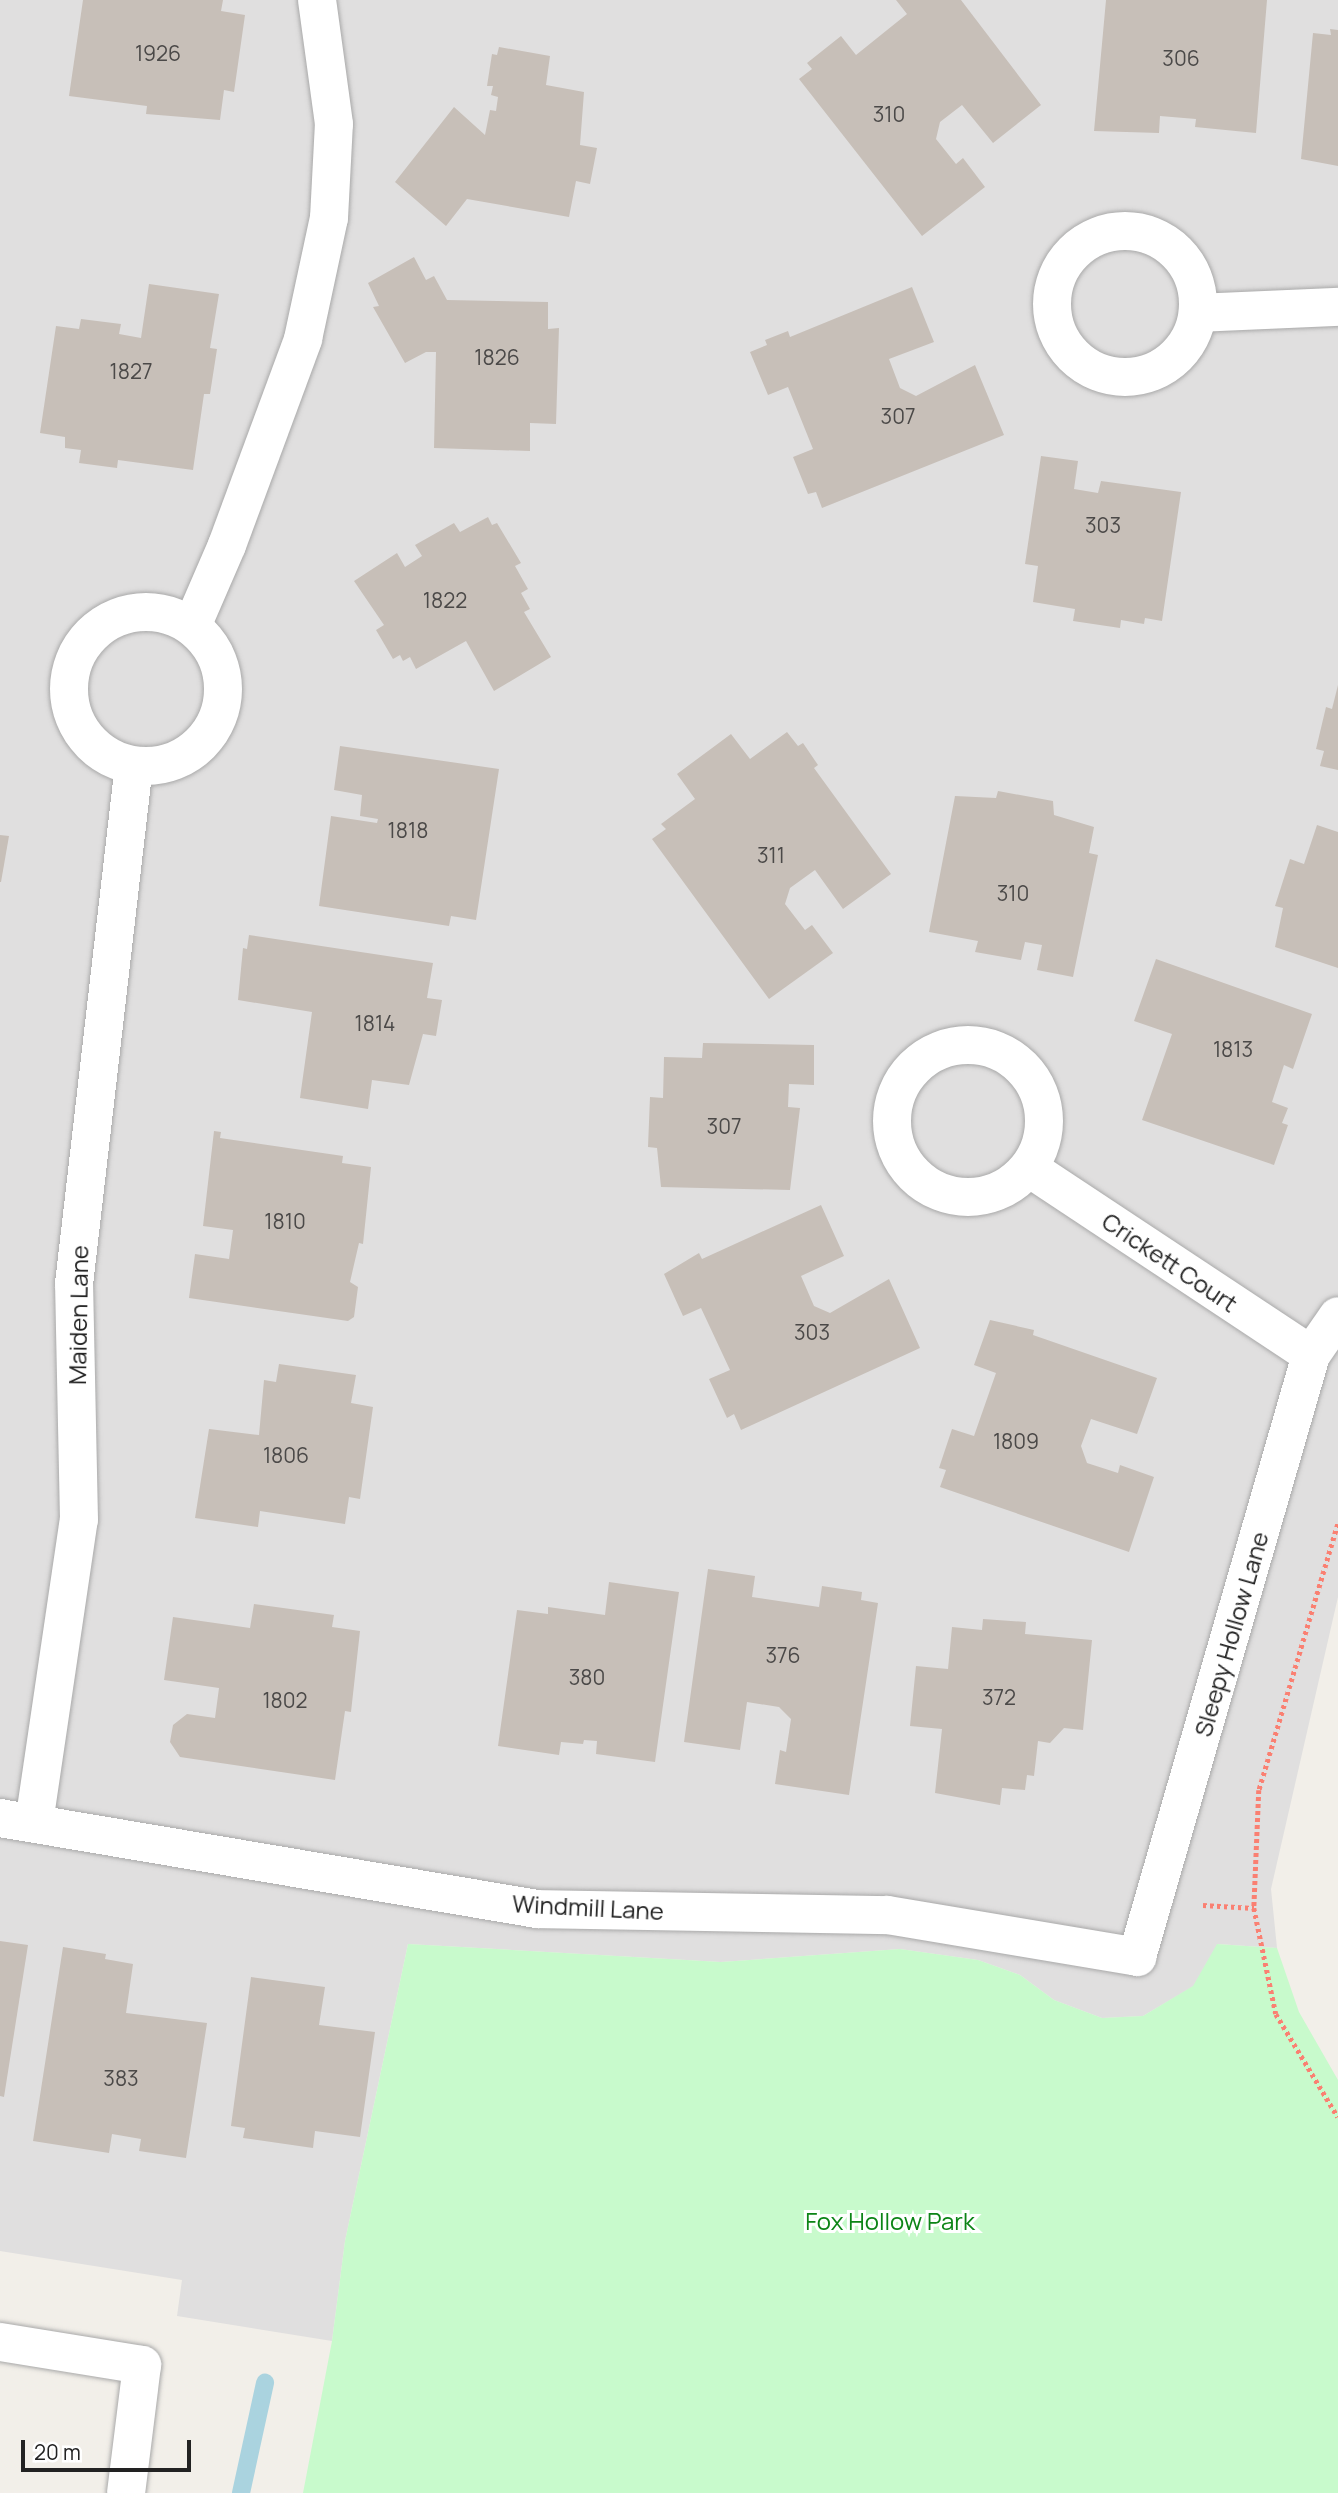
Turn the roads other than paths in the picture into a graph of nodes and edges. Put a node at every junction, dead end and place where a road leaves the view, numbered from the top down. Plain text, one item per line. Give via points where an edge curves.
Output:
1 (317, 0) edge
2 (1338, 307) edge
3 (1198, 313) dead end
4 (192, 626) junction
5 (134, 765) junction
6 (1029, 1168) dead end
7 (1338, 1316) edge
8 (1311, 1355) junction
9 (17, 1820) edge
10 (1137, 1957) joint
11 (0, 2342) edge
12 (126, 2493) edge

1 - 4 street via 334,124 329,218 303,339
2 - 3 street
4 - 5 street via 221,667 224,693 218,718 205,740 184,755 160,764
4 - 5 street via 143,611 118,616 89,639 71,671 69,697 76,722 90,742 110,757
5 - 9 street, Maiden Lane via 74,1284 79,1520
6 - 8 street, Crickett Court
7 - 8 street, Sleepy Hollow Lane
8 - 10 street, Sleepy Hollow Lane
9 - 10 street, Windmill Lane via 537,1909 887,1915
11 - 12 street via 142,2365

